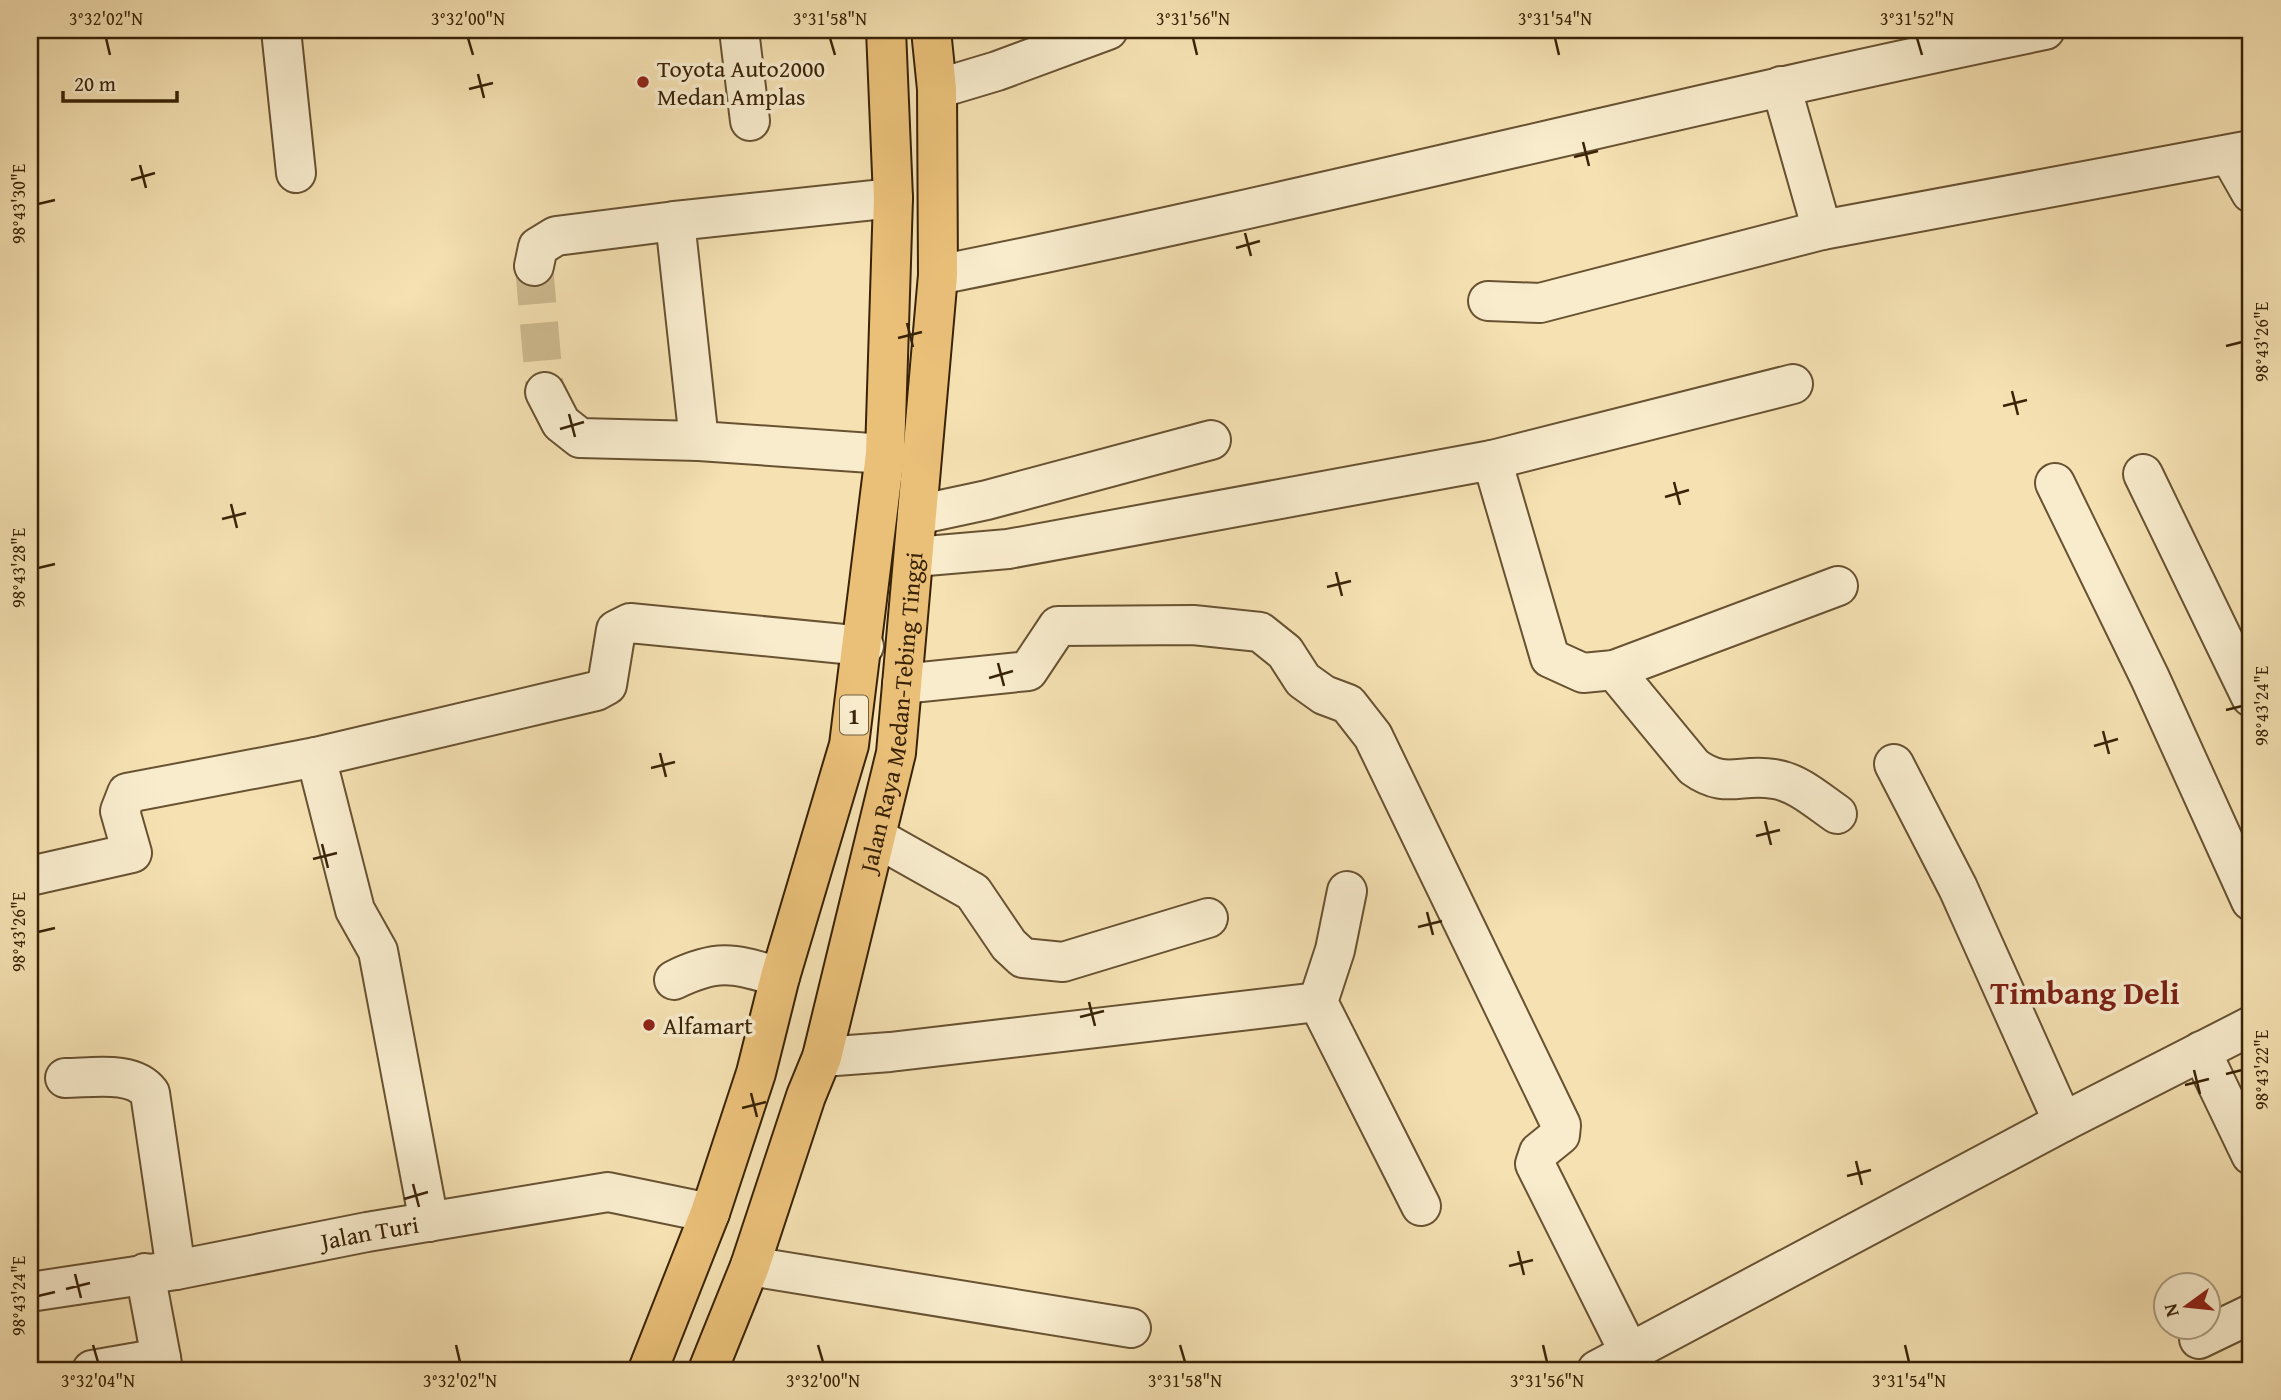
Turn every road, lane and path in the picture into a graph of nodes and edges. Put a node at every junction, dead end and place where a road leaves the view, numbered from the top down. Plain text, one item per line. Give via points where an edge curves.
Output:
1 (281, 30) edge
2 (739, 30) edge
3 (886, 30) edge
4 (931, 30) edge
5 (1108, 30) edge
6 (2045, 30) edge
7 (1947, 40) edge
8 (1781, 86) junction
9 (937, 89) junction
10 (750, 121) dead end
11 (2240, 153) edge
12 (296, 173) dead end
13 (2251, 193) edge
14 (893, 198) junction
15 (675, 221) junction
16 (1822, 230) junction
17 (534, 266) tunnel mouth
18 (938, 275) junction
19 (1488, 301) dead end
20 (1793, 384) dead end
21 (545, 392) tunnel mouth
22 (1211, 440) dead end
23 (699, 441) junction
24 (885, 454) junction
25 (1492, 460) junction
26 (2143, 474) dead end
27 (2055, 483) dead end
28 (917, 515) junction
29 (915, 556) junction
30 (1838, 586) dead end
31 (864, 646) junction
32 (1614, 670) junction
33 (902, 684) junction
34 (2251, 697) edge
35 (316, 757) junction
36 (1895, 764) dead end
37 (1837, 814) dead end
38 (877, 838) junction
39 (30, 876) edge
40 (1347, 891) dead end
41 (2251, 901) edge
42 (1208, 918) dead end
43 (780, 978) junction
44 (674, 980) dead end
45 (1318, 1002) junction
46 (2251, 1026) edge
47 (2201, 1051) junction
48 (822, 1057) junction
49 (65, 1078) dead end
50 (2063, 1122) junction
51 (2251, 1155) edge
52 (1421, 1206) dead end
53 (710, 1213) junction
54 (429, 1222) junction
55 (750, 1266) junction
56 (161, 1272) junction
57 (30, 1293) edge
58 (2251, 1314) edge
59 (1131, 1328) dead end
60 (2222, 1328) edge
61 (1647, 1354) edge
62 (162, 1364) edge
63 (92, 1370) edge
64 (648, 1370) edge
65 (708, 1370) edge
66 (1597, 1370) edge

1 - 12 street
2 - 10 street
3 - 14 highway, Jalan Raya Medan-Tebing Tinggi / 1
4 - 9 highway, Jalan Raya Medan-Tebing Tinggi / 1
5 - 9 street
6 - 7 street
7 - 8 street
8 - 16 street
8 - 18 street via 1300,199
9 - 18 highway, Jalan Raya Medan-Tebing Tinggi / 1
11 - 13 street
11 - 16 street
14 - 15 street
14 - 24 highway, Jalan Raya Medan-Tebing Tinggi / 1
15 - 17 street via 556,236 538,247
15 - 23 street
16 - 19 street via 1540,303
18 - 28 highway, Jalan Raya Medan-Tebing Tinggi / 1
20 - 25 street
21 - 23 street via 561,423 580,438
22 - 28 street
23 - 24 street
24 - 31 highway, Jalan Raya Medan-Tebing Tinggi / 1
25 - 29 street via 1008,549
25 - 32 street via 1550,658 1583,673
26 - 34 street
27 - 41 street
28 - 29 highway, Jalan Raya Medan-Tebing Tinggi / 1
29 - 33 highway, Jalan Raya Medan-Tebing Tinggi / 1
30 - 32 street
31 - 35 street via 630,622 616,630 607,685 596,691
31 - 43 highway, Jalan Raya Medan-Tebing Tinggi / 1 via 849,745
32 - 37 street via 1694,767 1710,779 1774,779 1796,787
33 - 38 highway, Jalan Raya Medan-Tebing Tinggi / 1 via 896,753
33 - 61 street via 1028,671 1058,626 1193,625 1260,632 1285,652 1303,680 1348,704 1373,736 1561,1125 1560,1135 1539,1152 1535,1164
35 - 39 street via 127,793 120,811 132,853
35 - 54 street via 355,910 378,951
36 - 50 street via 1958,888
38 - 42 street via 973,892 1023,958 1063,962
38 - 48 highway, Jalan Raya Medan-Tebing Tinggi / 1
40 - 45 street
43 - 44 street via 730,963
43 - 53 highway, Jalan Raya Medan-Tebing Tinggi / 1 via 756,1073
45 - 48 street
45 - 52 street
46 - 47 street
47 - 50 street
47 - 51 street
48 - 55 highway, Jalan Raya Medan-Tebing Tinggi / 1
49 - 56 street via 131,1079 143,1083 150,1093
50 - 61 street
53 - 54 street, Jalan Turi via 608,1192
53 - 64 highway, Jalan Raya Medan-Tebing Tinggi / 1
54 - 56 street, Jalan Turi
55 - 59 street
55 - 65 highway, Jalan Raya Medan-Tebing Tinggi / 1
56 - 57 street, Jalan Turi
56 - 62 street
58 - 60 street
61 - 66 street
62 - 63 street

